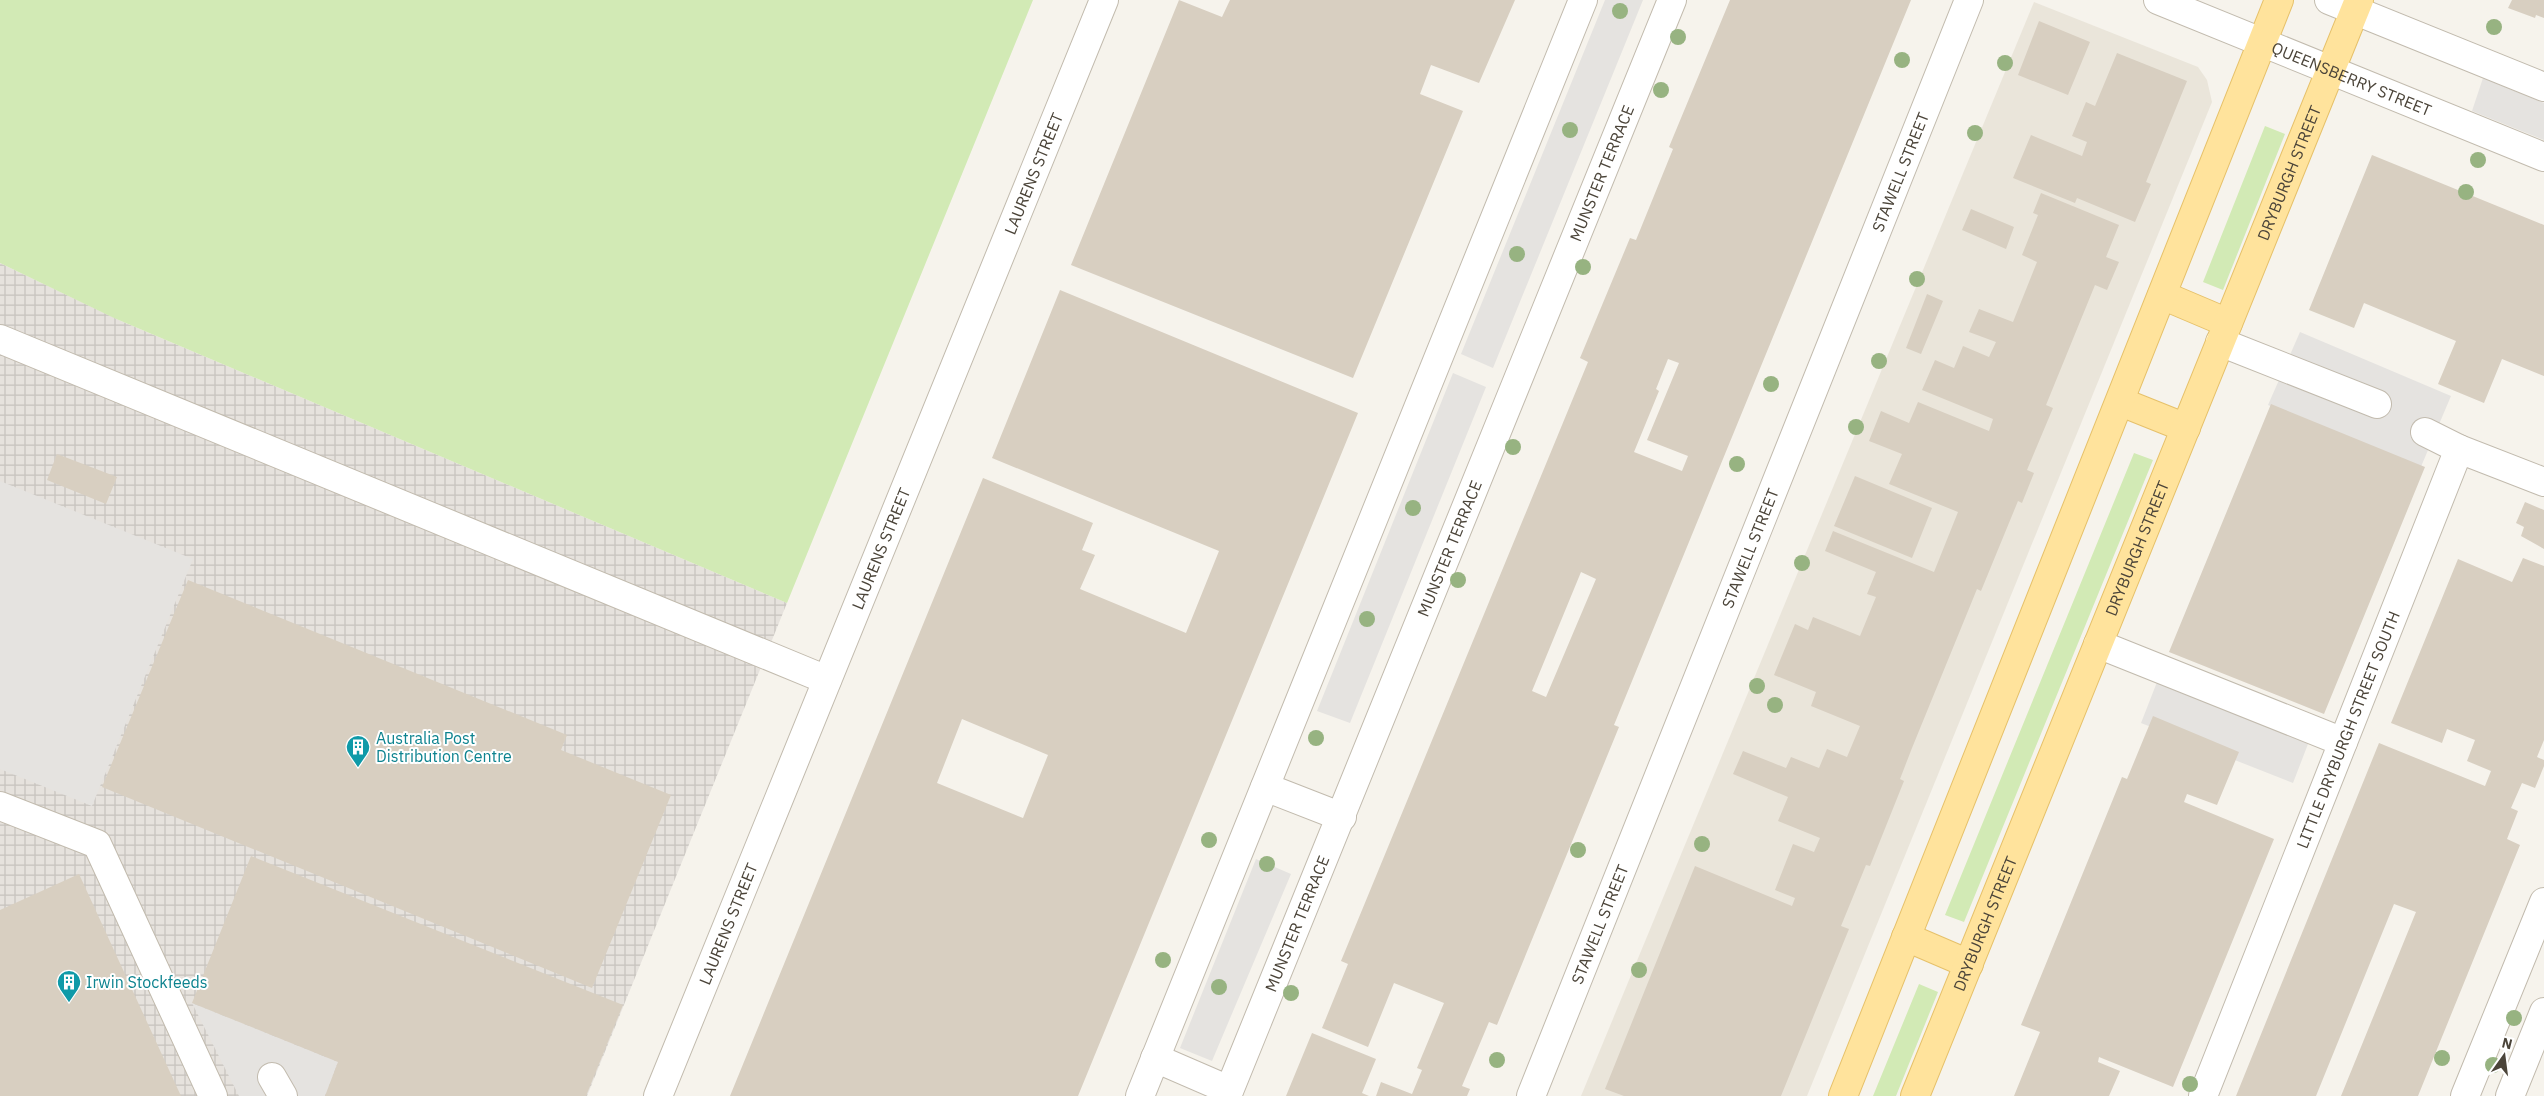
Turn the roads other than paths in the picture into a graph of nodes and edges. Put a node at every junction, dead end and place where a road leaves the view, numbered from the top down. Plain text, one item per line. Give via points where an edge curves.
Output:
1 (1104, 0) edge
2 (1583, 0) edge
3 (1672, 0) edge
4 (1969, 0) edge
5 (2279, 0) edge
6 (2329, 0) edge
7 (2169, 2) edge
8 (2357, 5) edge
9 (2262, 42) junction
10 (2331, 70) junction
11 (2544, 88) edge
12 (2544, 157) edge
13 (2162, 295) junction
14 (2224, 333) junction
15 (0, 339) edge
16 (2120, 402) junction
17 (2377, 404) dead end
18 (2186, 428) junction
19 (2424, 432) dead end
20 (2459, 449) junction
21 (2544, 482) edge
22 (2098, 644) junction
23 (827, 680) junction
24 (2343, 742) junction
25 (1265, 787) junction
26 (0, 806) edge
27 (1342, 817) junction
28 (2544, 902) edge
29 (1906, 938) junction
30 (1969, 964) junction
31 (2544, 1012) edge
32 (1155, 1058) junction
33 (1228, 1093) edge
34 (213, 1096) edge
35 (658, 1096) edge
36 (1140, 1096) edge
37 (1531, 1096) edge
38 (1843, 1096) edge
39 (1915, 1096) edge
40 (2202, 1096) edge
41 (2465, 1096) edge
42 (2510, 1096) edge

1 - 23 street, LAURENS STREET
2 - 25 street
3 - 27 street, MUNSTER TERRACE
4 - 37 street, STAWELL STREET
5 - 9 main road
6 - 8 street
7 - 9 street, QUEENSBERRY STREET
8 - 10 main road, DRYBURGH STREET
8 - 11 street
9 - 10 street, QUEENSBERRY STREET
9 - 13 main road
10 - 12 street, QUEENSBERRY STREET
10 - 14 main road, DRYBURGH STREET
13 - 14 main road
13 - 16 main road
14 - 17 street
14 - 18 main road, DRYBURGH STREET
15 - 23 street
16 - 18 main road
16 - 29 main road
18 - 22 main road, DRYBURGH STREET
19 - 20 street
20 - 21 street
20 - 24 street, LITTLE DRYBURGH STREET SOUTH
22 - 24 street
22 - 30 main road, DRYBURGH STREET
23 - 35 street, LAURENS STREET
24 - 40 street, LITTLE DRYBURGH STREET SOUTH
25 - 27 street
25 - 32 street
26 - 34 street via 97,844
27 - 33 street, MUNSTER TERRACE
28 - 41 street
29 - 30 main road
29 - 38 main road
30 - 39 main road, DRYBURGH STREET
31 - 42 street
32 - 33 street
32 - 36 street

